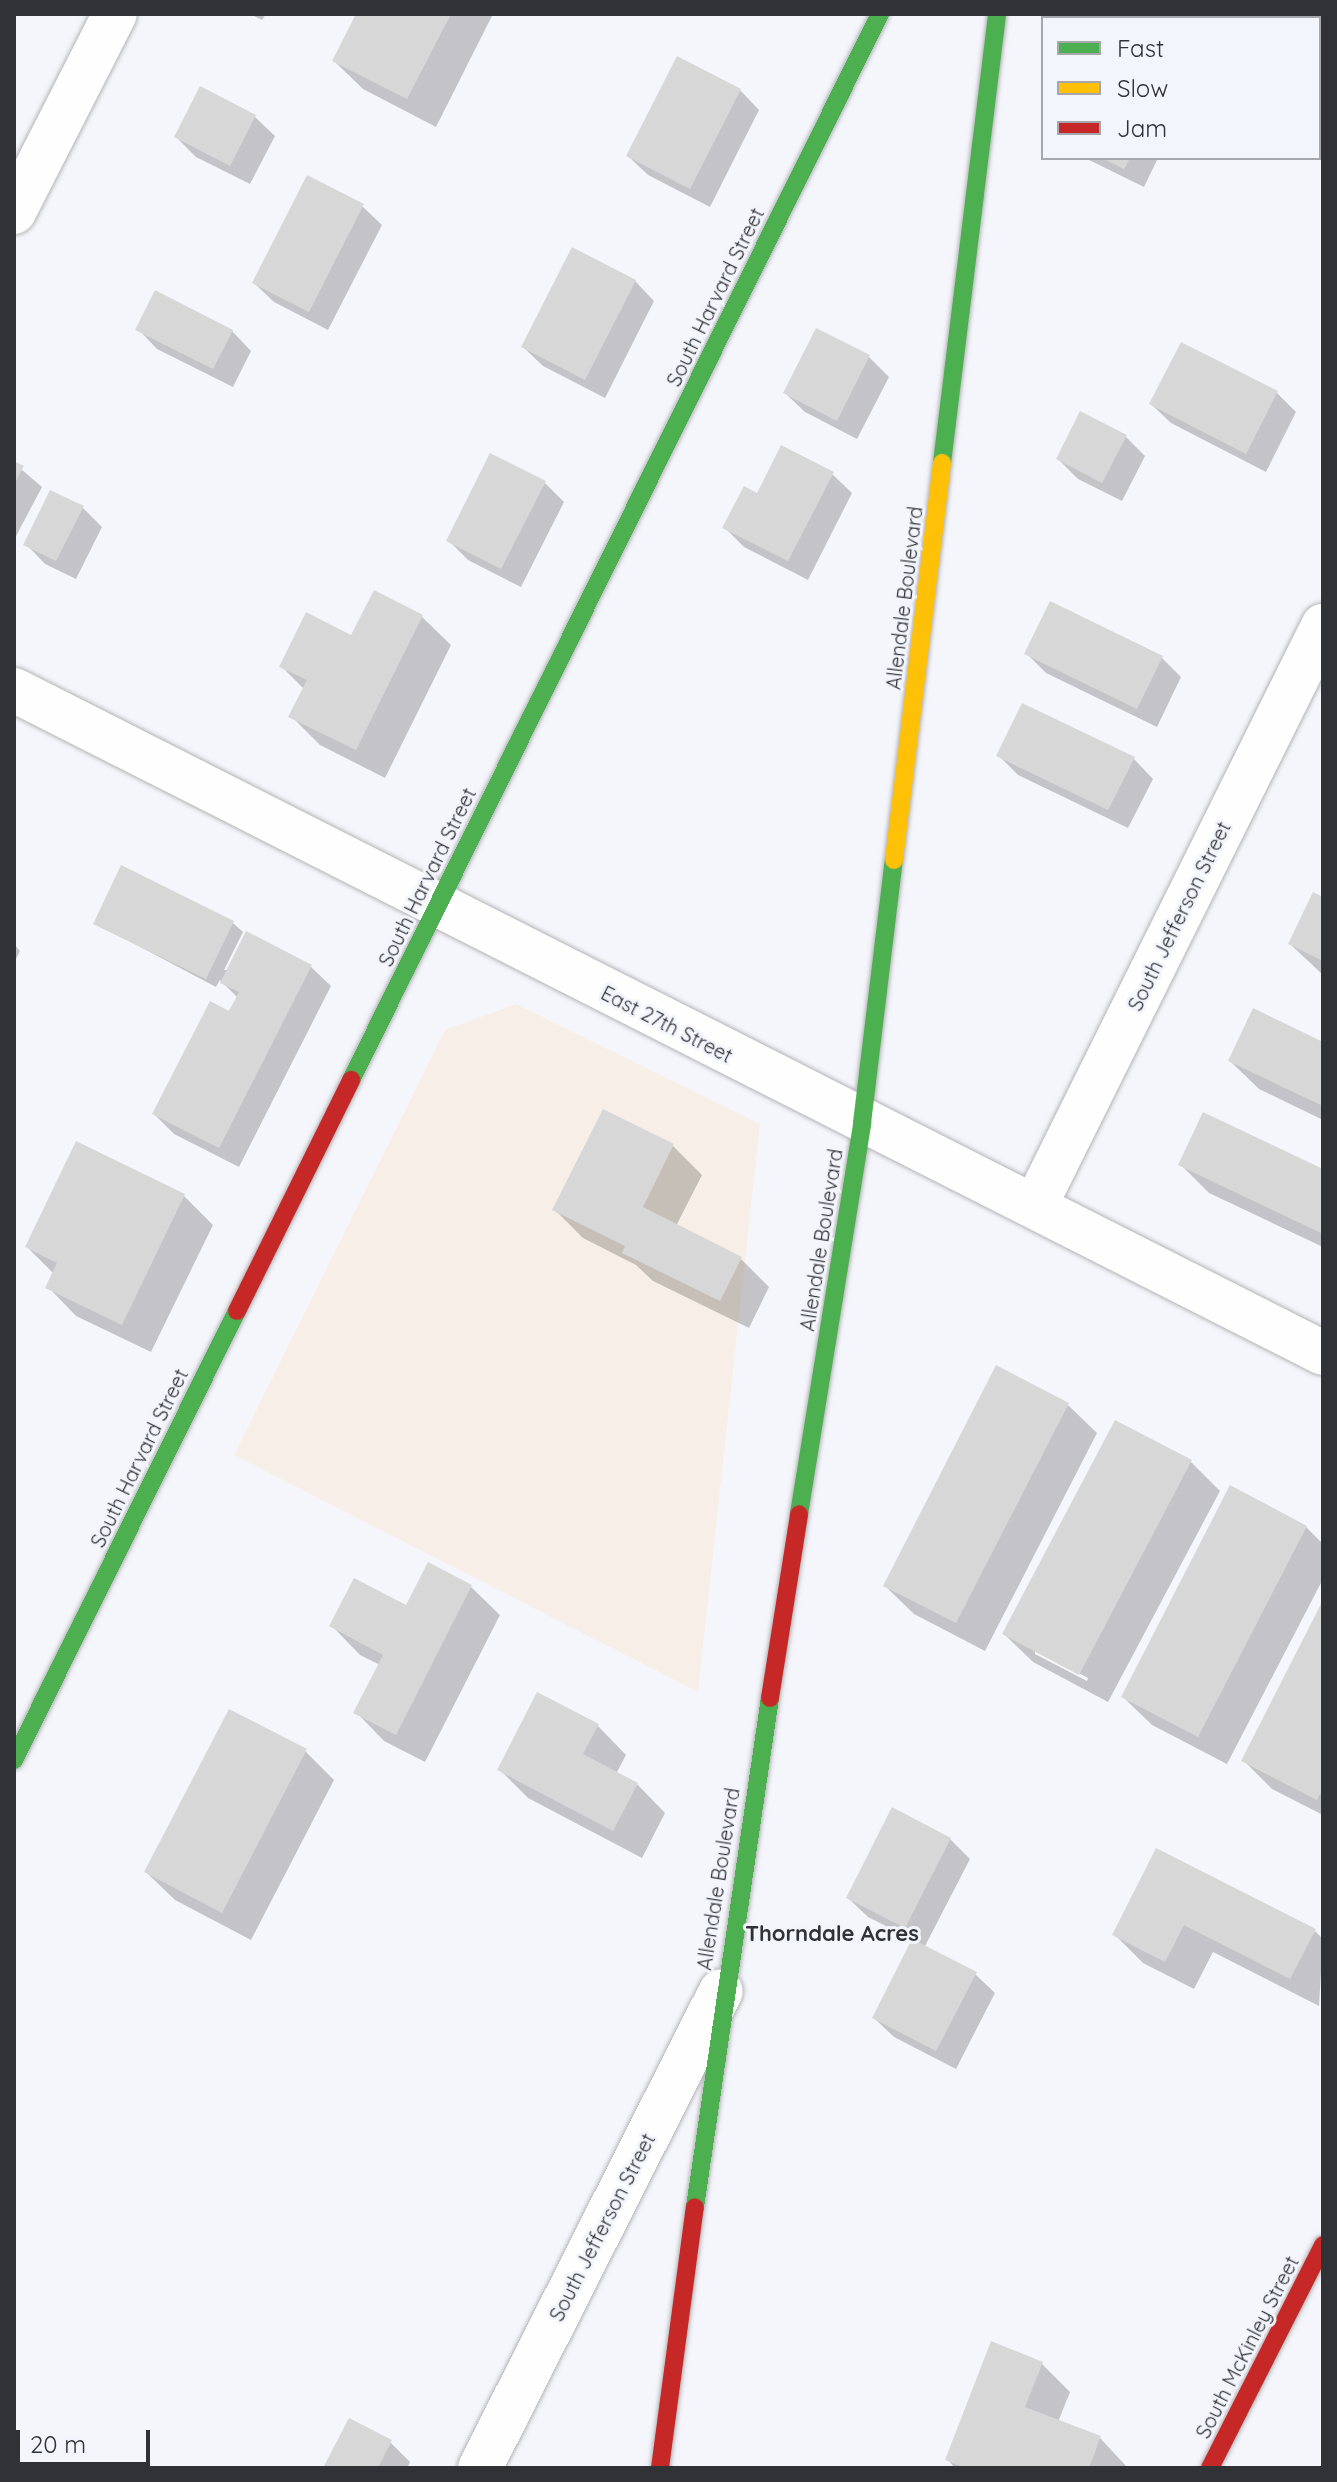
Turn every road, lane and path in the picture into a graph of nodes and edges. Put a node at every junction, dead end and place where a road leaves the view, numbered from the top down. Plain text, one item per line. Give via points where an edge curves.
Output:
1 (115, 14) edge
2 (880, 14) edge
3 (997, 14) edge
4 (14, 212) edge
5 (1323, 626) edge
6 (14, 690) edge
7 (437, 907) junction
8 (862, 1123) junction
9 (1035, 1206) junction
10 (1323, 1353) edge
11 (14, 1760) edge
12 (724, 1985) junction
13 (1323, 2245) edge
14 (480, 2468) edge
15 (660, 2468) edge
16 (1210, 2468) edge

1 - 4 street
2 - 7 street, South Harvard Street
3 - 8 street, Allendale Boulevard
5 - 9 street, South Jefferson Street
6 - 7 street, East 27th Street
7 - 8 street, East 27th Street
7 - 11 street, South Harvard Street
8 - 9 street, East 27th Street
8 - 12 street, Allendale Boulevard
9 - 10 street, East 27th Street
12 - 14 street, South Jefferson Street
12 - 15 street, Allendale Boulevard
13 - 16 street, South McKinley Street

